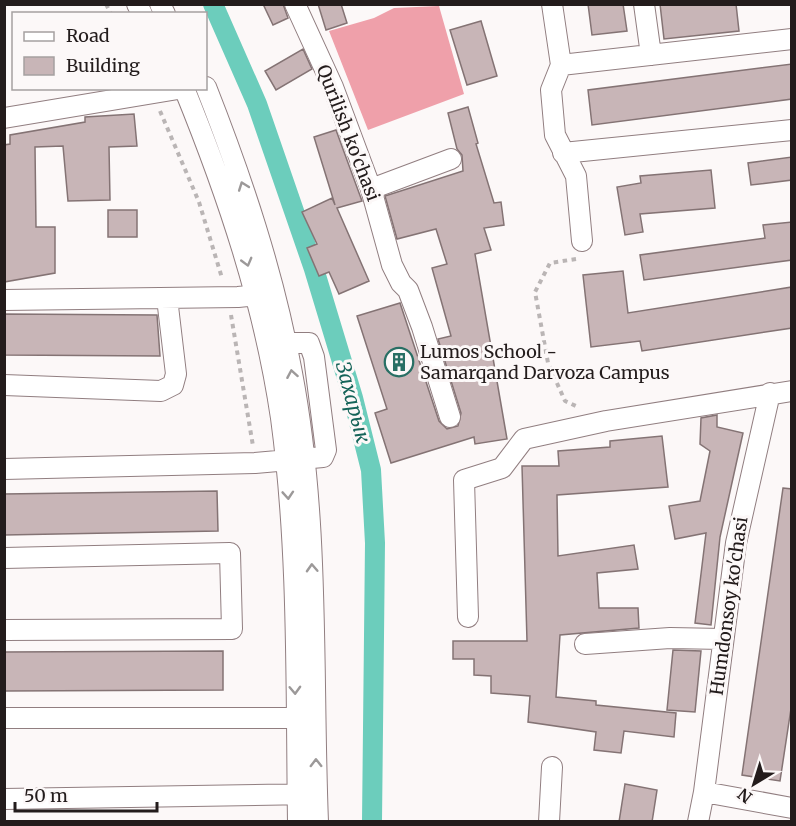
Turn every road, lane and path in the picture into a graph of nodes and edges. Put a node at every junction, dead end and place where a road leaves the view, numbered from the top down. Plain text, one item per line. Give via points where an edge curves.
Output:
1 (295, 4) edge
2 (552, 4) edge
3 (644, 4) edge
4 (792, 39) edge
5 (651, 55) junction
6 (561, 65) junction
7 (172, 90) edge
8 (185, 90) edge
9 (207, 90) edge
10 (153, 93) junction
11 (4, 118) edge
12 (792, 130) edge
13 (563, 153) junction
14 (451, 159) dead end
15 (371, 189) junction
16 (582, 250) joint
17 (266, 295) junction
18 (228, 297) junction
19 (167, 298) junction
20 (4, 300) edge
21 (4, 385) edge
22 (792, 391) edge
23 (770, 393) junction
24 (450, 417) dead end
25 (606, 421) junction
26 (295, 459) junction
27 (255, 463) junction
28 (4, 469) edge
29 (4, 558) edge
30 (468, 617) dead end
31 (4, 630) edge
32 (723, 639) junction
33 (585, 644) dead end
34 (306, 717) junction
35 (4, 718) edge
36 (552, 767) dead end
37 (704, 792) junction
38 (307, 794) junction
39 (4, 799) edge
40 (792, 808) edge
41 (298, 822) edge
42 (318, 822) edge
43 (549, 822) edge
44 (698, 822) edge

1 - 15 street, Qurilish ko'chasi via 333,87
2 - 6 street
3 - 5 street
4 - 5 street
5 - 6 street
6 - 13 street via 551,90 555,135
7 - 10 street
8 -> 17 street
17 -> 9 street via 247,197
10 - 11 street
10 - 18 path via 199,202
12 - 13 street
13 - 16 street via 576,176
14 - 15 street
15 - 24 street, Qurilish ko'chasi via 392,265 408,290
16 - 25 path via 550,263 535,292 548,363 565,400
17 - 18 street
17 - 26 street via 273,377
26 -> 17 street via 286,343
18 - 19 street
18 - 27 path
19 - 20 street
19 - 21 street via 176,374 173,385 161,391
22 - 23 street
23 - 25 street
23 - 32 street, Humdonsoy ko'chasi via 736,543
25 - 30 street via 524,439 502,468 464,480
26 - 27 street
26 - 34 street via 291,534
27 - 28 street
29 - 31 street via 230,553 232,628
32 - 33 street
32 - 37 street, Humdonsoy ko'chasi
34 - 35 street
34 - 38 street
36 - 43 street
37 - 40 street
37 - 44 street, Humdonsoy ko'chasi
38 - 39 street
38 - 41 street
38 - 42 street

